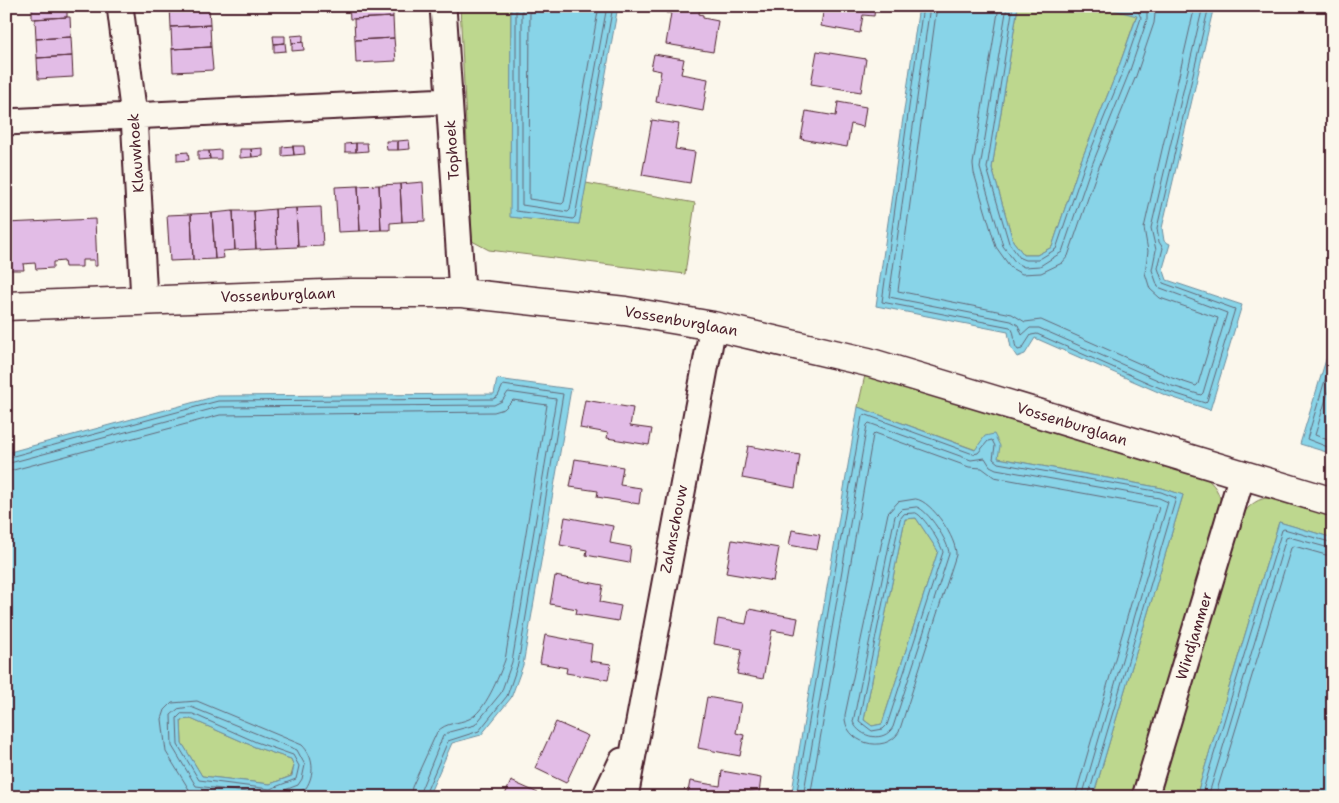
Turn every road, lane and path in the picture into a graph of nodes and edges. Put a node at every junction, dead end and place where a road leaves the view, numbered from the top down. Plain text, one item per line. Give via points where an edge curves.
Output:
1 (120, 6) edge
2 (443, 6) edge
3 (448, 100) junction
4 (134, 116) junction
5 (6, 122) edge
6 (462, 293) junction
7 (144, 300) junction
8 (6, 306) edge
9 (713, 326) junction
10 (1242, 475) junction
11 (1333, 502) edge
12 (636, 732) junction
13 (606, 797) edge
14 (625, 797) edge
15 (1145, 797) edge

1 - 4 street, Klauwhoek
2 - 3 street, Tophoek
3 - 4 street
3 - 6 street, Tophoek
4 - 5 street
4 - 7 street, Klauwhoek
6 - 7 street, Vossenburglaan
6 - 9 street, Vossenburglaan via 625,311
7 - 8 street, Vossenburglaan
9 - 10 street, Vossenburglaan via 868,362
9 - 12 street, Zalmschouw
10 - 11 street, Vossenburglaan
10 - 15 street, Windjammer
12 - 13 street, Zalmschouw
12 - 14 street, Zalmschouw

